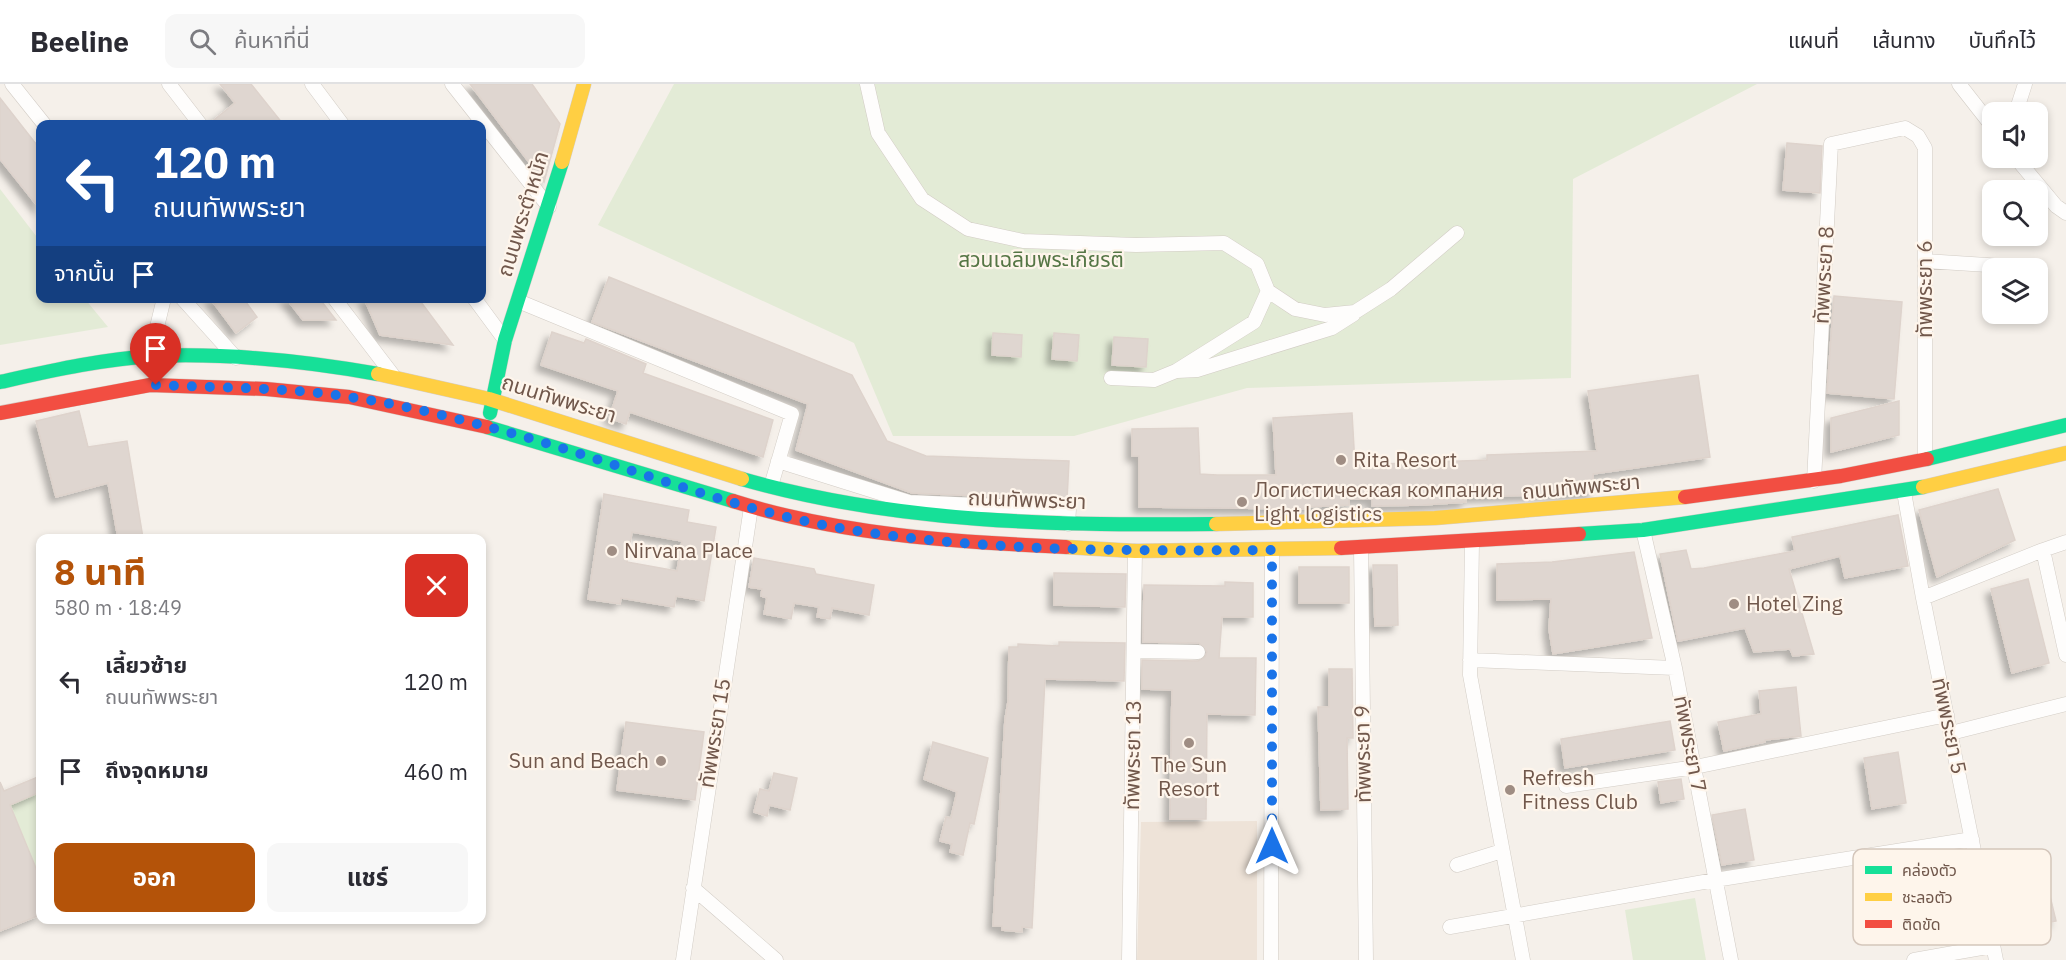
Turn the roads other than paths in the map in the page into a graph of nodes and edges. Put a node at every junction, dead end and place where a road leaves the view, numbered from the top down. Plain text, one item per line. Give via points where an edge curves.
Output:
1 (12, 84) edge
2 (169, 84) edge
3 (312, 84) edge
4 (452, 84) edge
5 (584, 84) edge
6 (867, 84) edge
7 (1959, 84) edge
8 (2025, 84) edge
9 (2019, 102) edge
10 (1982, 113) edge
11 (41, 120) edge
12 (197, 120) edge
13 (339, 120) edge
14 (480, 120) edge
15 (486, 127) edge
16 (1905, 128) joint
17 (2024, 168) edge
18 (549, 207) junction
19 (2066, 213) edge
20 (1457, 233) dead end
21 (1925, 261) junction
22 (1982, 265) edge
23 (1268, 291) junction
24 (518, 301) junction
25 (163, 303) edge
26 (186, 303) edge
27 (338, 303) edge
28 (478, 303) edge
29 (1355, 312) junction
30 (505, 340) junction
31 (150, 356) junction
32 (236, 358) junction
33 (351, 367) junction
34 (1176, 371) junction
35 (392, 374) junction
36 (1111, 378) dead end
37 (0, 382) edge
38 (19, 394) junction
39 (349, 397) junction
40 (493, 400) junction
41 (0, 413) edge
42 (2066, 425) edge
43 (488, 427) junction
44 (2066, 453) edge
45 (1924, 459) junction
46 (778, 462) junction
47 (1814, 481) junction
48 (771, 486) junction
49 (1904, 492) junction
50 (751, 507) junction
51 (1068, 524) junction
52 (1643, 530) junction
53 (1472, 542) junction
54 (2066, 542) edge
55 (1361, 548) junction
56 (1135, 550) junction
57 (1272, 550) junction
58 (2043, 550) junction
59 (1923, 598) junction
60 (1134, 651) junction
61 (1198, 652) dead end
62 (2066, 655) edge
63 (1470, 660) junction
64 (1675, 668) junction
65 (2066, 704) edge
66 (1947, 715) junction
67 (1951, 734) junction
68 (1695, 767) junction
69 (1566, 786) dead end
70 (1972, 839) junction
71 (1909, 849) edge
72 (1974, 849) edge
73 (1502, 851) junction
74 (1853, 858) edge
75 (1457, 865) dead end
76 (1715, 880) junction
77 (693, 888) junction
78 (1515, 914) junction
79 (1450, 927) dead end
80 (1993, 946) joint
81 (683, 960) edge
82 (776, 960) edge
83 (1130, 960) edge
84 (1271, 960) edge
85 (1366, 960) edge
86 (1523, 960) edge
87 (1731, 960) edge
88 (1914, 960) edge
89 (1996, 960) edge

1 - 11 street
2 - 12 street
3 - 13 street
4 - 14 street
5 - 18 main road, ถนนพระตำหนัก
6 - 23 street via 878,133 922,199 969,230 1023,241 1224,243 1257,264
7 - 10 street
8 - 9 street
15 - 18 street
16 - 21 street, ทัพพระยา 6 via 1925,148
16 - 47 street, ทัพพระยา 8 via 1831,144
17 - 19 street
18 - 24 main road, ถนนพระตำหนัก
20 - 29 street via 1391,289
21 - 22 street
21 - 45 street, ทัพพระยา 6
23 - 29 street via 1294,309 1325,315
23 - 34 street via 1254,322
24 - 30 main road, ถนนพระตำหนัก
24 - 46 street via 792,414
25 - 31 street
26 - 32 street
27 - 35 street
28 - 30 street
29 - 34 street via 1332,328 1197,370
30 - 40 main road, ถนนพระตำหนัก
31 - 32 main road, ถนนทัพพระยา
31 - 38 main road, ถนนทัพพระยา
32 - 33 main road, ถนนทัพพระยา
33 - 35 main road, ถนนทัพพระยา
33 - 39 main road via 355,380
34 - 36 street via 1154,380
35 - 40 main road, ถนนทัพพระยา
37 - 38 main road, ถนนทัพพระยา
38 - 39 main road, ถนนทัพพระยา via 150,385
38 - 41 main road, ถนนทัพพระยา
39 - 43 main road, ถนนทัพพระยา
40 - 43 main road, ถนนพระตำหนัก
40 - 48 main road, ถนนทัพพระยา
42 - 45 main road, ถนนทัพพระยา
43 - 50 main road, ถนนทัพพระยา
44 - 49 main road, ถนนทัพพระยา
45 - 47 main road, ถนนทัพพระยา
46 - 48 street
46 - 51 street via 909,502 1069,509
47 - 51 main road, ถนนทัพพระยา via 1637,504 1461,519
48 - 51 main road, ถนนทัพพระยา via 851,505 945,518
49 - 52 main road, ถนนทัพพระยา
49 - 59 street, ทัพพระยา 5
50 - 56 main road, ถนนทัพพระยา via 844,528 943,541
50 - 77 street, ทัพพระยา 15
52 - 53 main road, ถนนทัพพระยา
52 - 64 street, ทัพพระยา 7
53 - 55 main road, ถนนทัพพระยา
53 - 63 street
54 - 58 street
55 - 57 main road, ถนนทัพพระยา
55 - 85 street, ทัพพระยา 9
56 - 57 main road, ถนนทัพพระยา
56 - 60 street, ทัพพระยา 13
57 - 84 street
58 - 59 street
58 - 62 street
59 - 66 street, ทัพพระยา 5
60 - 61 street
60 - 83 street, ทัพพระยา 13
63 - 64 street
63 - 73 street via 1472,691
64 - 68 street, ทัพพระยา 7
65 - 67 street
66 - 67 street, ทัพพระยา 5
66 - 68 street
67 - 70 street, ทัพพระยา 5
68 - 69 street
68 - 76 street, ทัพพระยา 7
70 - 71 street
70 - 72 street, ทัพพระยา 5
73 - 75 street
73 - 78 street
74 - 76 street
76 - 78 street
76 - 87 street, ทัพพระยา 7
77 - 81 street, ทัพพระยา 15
77 - 82 street
78 - 79 street
78 - 86 street
80 - 88 street
80 - 89 street, ทัพพระยา 5

